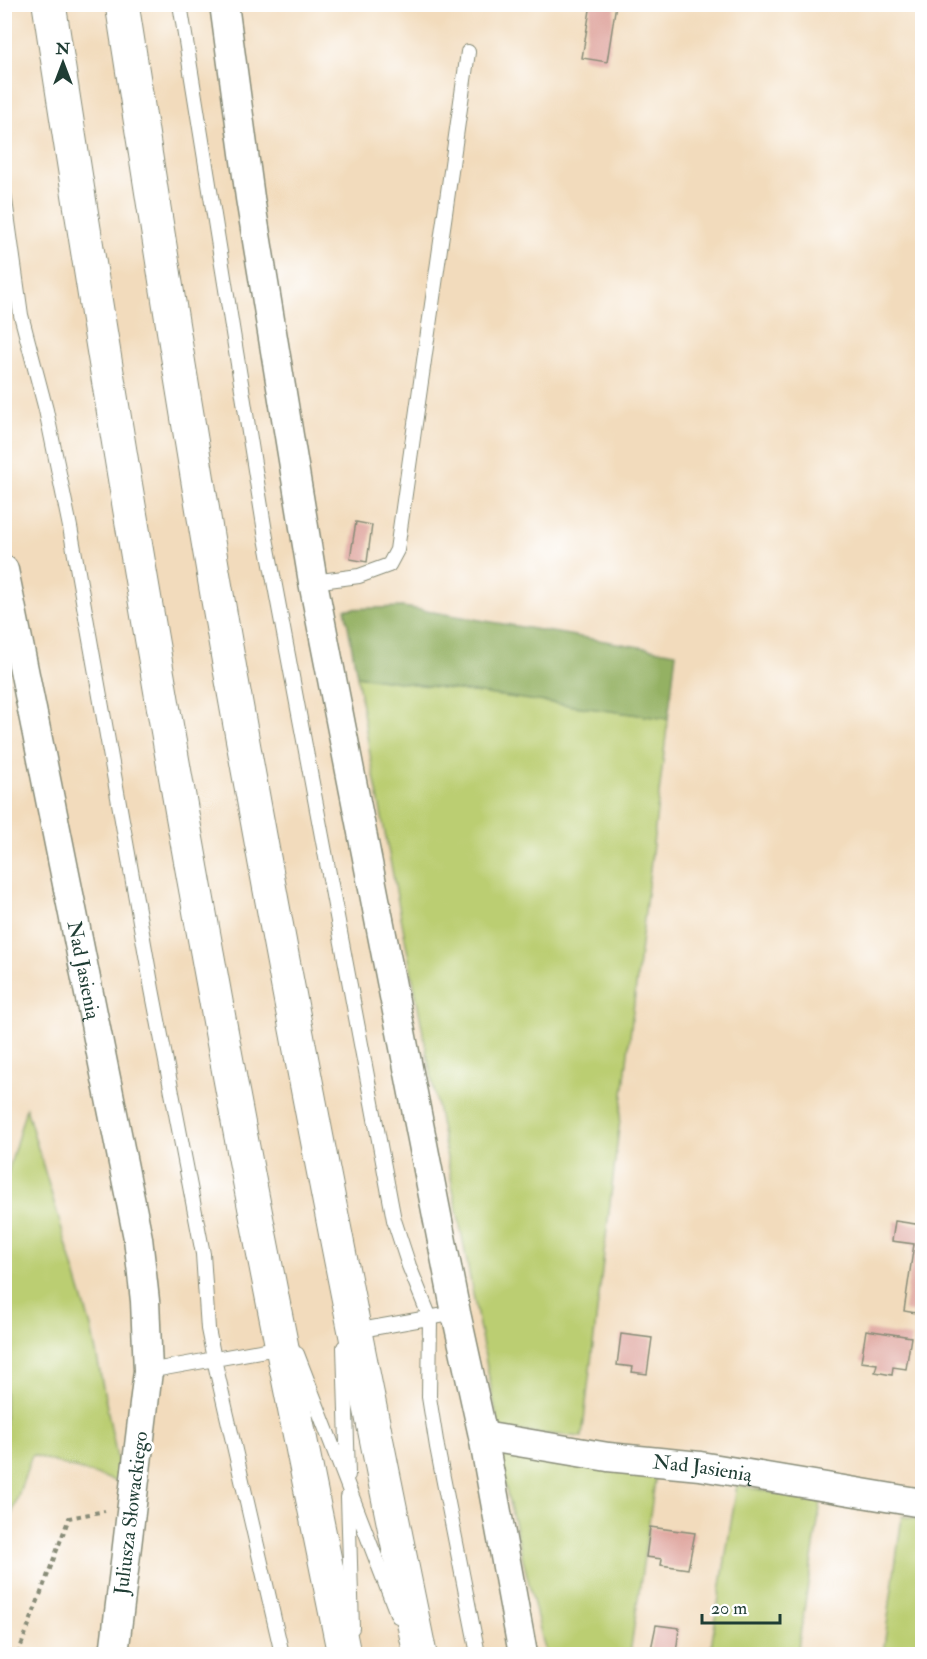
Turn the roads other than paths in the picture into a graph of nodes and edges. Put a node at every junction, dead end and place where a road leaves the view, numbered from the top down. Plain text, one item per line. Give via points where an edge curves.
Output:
1 (49, 4) edge
2 (122, 4) edge
3 (180, 4) edge
4 (224, 4) edge
5 (468, 52) dead end
6 (4, 192) edge
7 (4, 570) edge
8 (313, 582) junction
9 (341, 1267) junction
10 (270, 1282) junction
11 (443, 1315) junction
12 (353, 1331) junction
13 (282, 1347) junction
14 (214, 1359) junction
15 (148, 1371) junction
16 (483, 1436) junction
17 (348, 1486) junction
18 (922, 1503) edge
19 (114, 1654) edge
20 (282, 1654) edge
21 (344, 1654) edge
22 (353, 1654) edge
23 (413, 1654) edge
24 (420, 1654) edge
25 (478, 1654) edge
26 (523, 1654) edge

1 - 10 highway via 144,600
2 - 9 highway via 246,761
3 - 11 lane via 266,538 392,1209 410,1266
4 - 8 street via 250,198
5 - 8 lane via 397,550 388,565 359,576
6 - 14 lane via 21,315 70,527 203,1254
7 - 15 street, Nad Jasienią via 138,1238
8 - 11 street
9 - 12 highway
9 - 17 lane
10 - 13 highway
10 - 17 lane
11 - 12 lane
11 - 16 street
11 - 25 lane via 429,1397
12 - 24 highway
13 - 14 lane
13 - 21 highway
14 - 15 lane
14 - 20 lane
15 - 19 street, Juliusza Słowackiego
16 - 18 street, Nad Jasienią via 608,1457 700,1466
16 - 26 street
17 - 22 lane
17 - 23 lane

